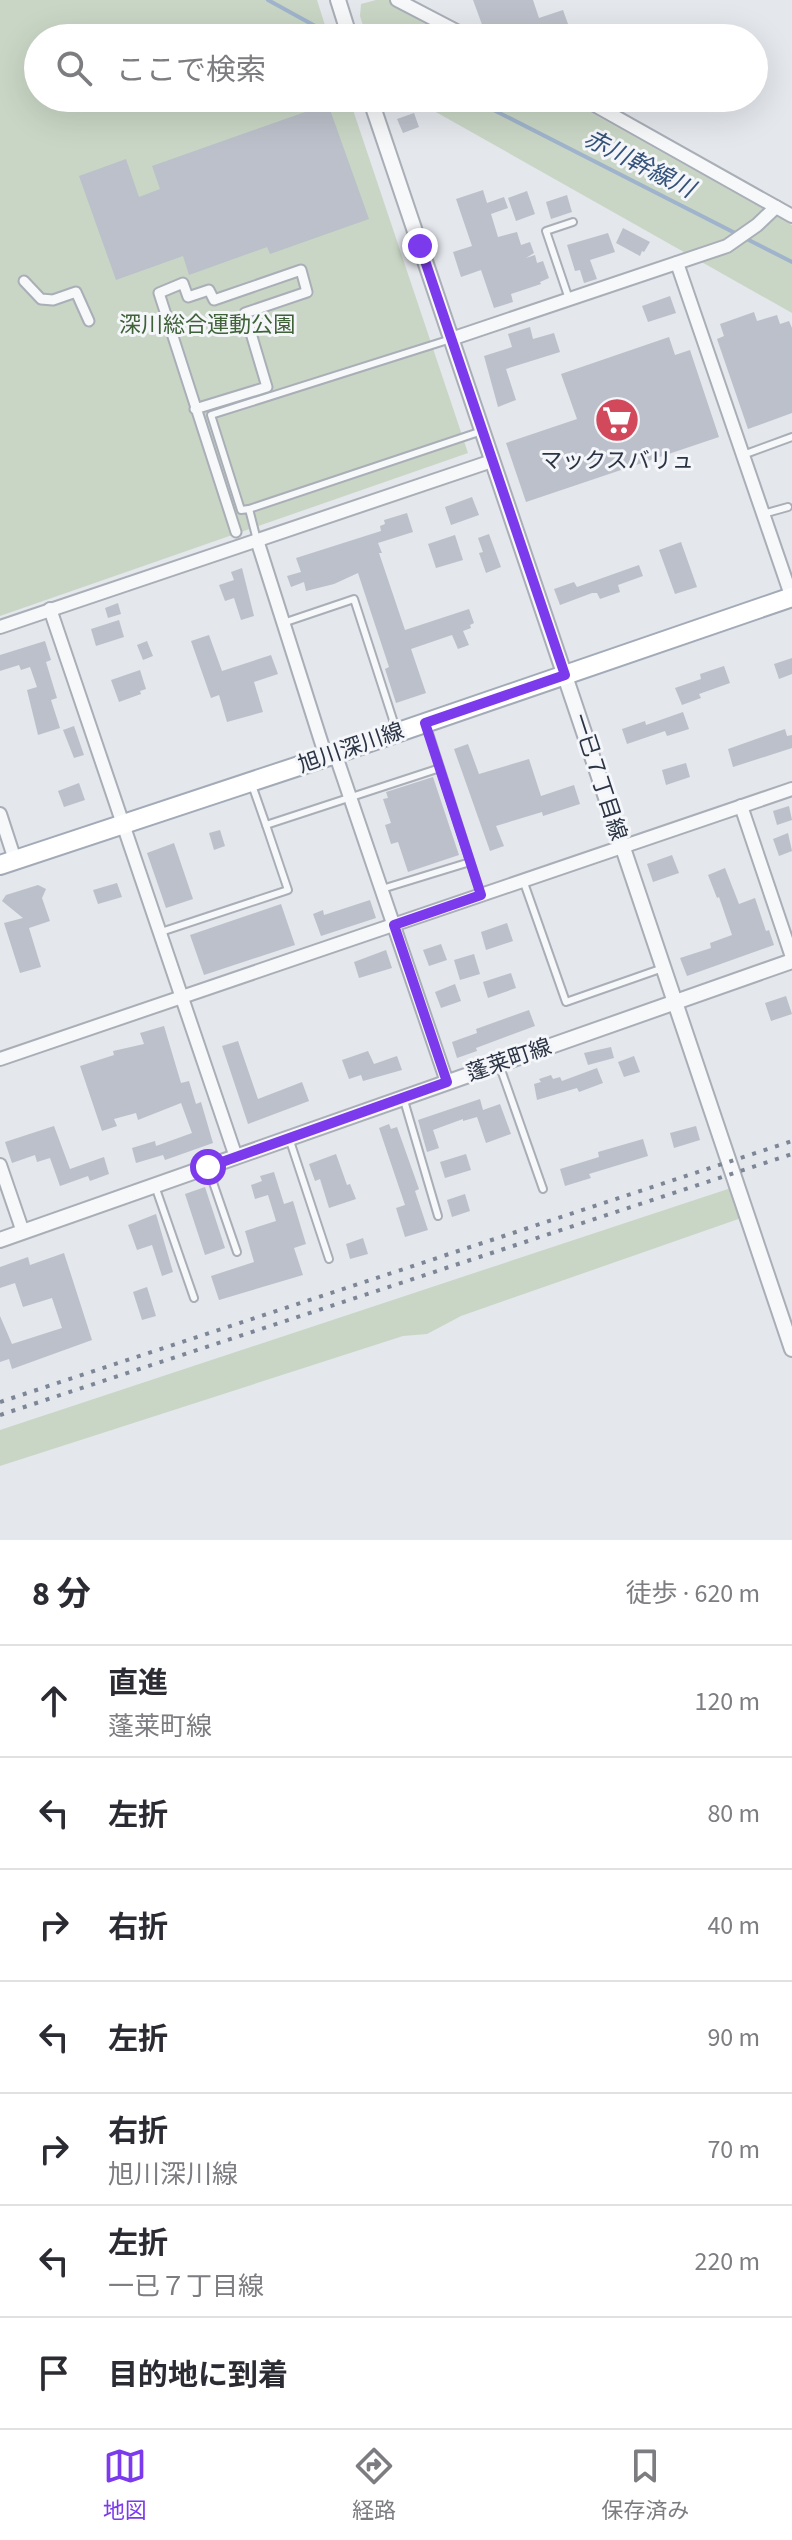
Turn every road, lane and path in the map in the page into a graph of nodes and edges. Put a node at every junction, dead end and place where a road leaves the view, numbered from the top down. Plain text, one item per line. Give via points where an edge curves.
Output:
1 (338, 0) edge
2 (397, 0) edge
3 (346, 24) edge
4 (443, 24) edge
5 (375, 112) edge
6 (607, 112) edge
7 (776, 207) junction
8 (792, 216) edge
9 (573, 222) dead end
10 (677, 263) junction
11 (24, 281) dead end
12 (569, 299) junction
13 (89, 321) dead end
14 (451, 339) junction
15 (195, 409) junction
16 (482, 431) junction
17 (792, 437) edge
18 (743, 455) junction
19 (492, 461) junction
20 (788, 507) dead end
21 (249, 509) junction
22 (763, 514) junction
23 (236, 532) dead end
24 (257, 540) junction
25 (792, 597) edge
26 (50, 609) junction
27 (283, 623) junction
28 (0, 627) edge
29 (565, 675) junction
30 (425, 723) junction
31 (397, 732) junction
32 (331, 755) junction
33 (440, 768) junction
34 (251, 781) junction
35 (792, 789) edge
36 (350, 797) junction
37 (741, 806) junction
38 (0, 814) edge
39 (124, 823) junction
40 (266, 825) junction
41 (622, 847) junction
42 (8, 862) edge
43 (470, 862) junction
44 (523, 880) junction
45 (382, 889) junction
46 (481, 895) junction
47 (394, 925) junction
48 (161, 932) junction
49 (792, 959) edge
50 (663, 968) junction
51 (183, 997) junction
52 (675, 1004) junction
53 (0, 1059) edge
54 (499, 1064) junction
55 (447, 1082) junction
56 (403, 1097) junction
57 (289, 1138) junction
58 (236, 1157) junction
59 (0, 1165) edge
60 (208, 1167) junction
61 (155, 1186) junction
62 (543, 1189) dead end
63 (438, 1216) dead end
64 (23, 1232) junction
65 (0, 1240) edge
66 (237, 1252) dead end
67 (329, 1259) dead end
68 (194, 1298) dead end
69 (792, 1349) edge

1 - 3 street
2 - 4 street
5 - 14 street, 一已７丁目線
6 - 7 street
7 - 8 street
7 - 10 street via 727,246
9 - 12 lane via 546,231
10 - 12 street
10 - 18 street
11 - 13 street via 41,299 76,292
12 - 14 street
14 - 16 street, 一已７丁目線
14 - 21 lane via 211,415 241,510
15 - 15 street via 159,293 183,283 188,297 209,290 214,300 301,270 307,292 245,313 267,387
15 - 23 street
16 - 19 street, 一已７丁目線
16 - 21 lane
17 - 18 lane
18 - 22 street
19 - 24 street
19 - 29 street, 一已７丁目線
20 - 22 lane
21 - 24 lane
22 - 25 street
24 - 26 street
24 - 27 street
25 - 29 main road, 旭川深川線
26 - 28 street
26 - 39 street
27 - 31 lane via 354,599
27 - 32 street
29 - 30 main road, 旭川深川線
29 - 41 street, 一已７丁目線
30 - 31 main road, 旭川深川線
30 - 33 lane
31 - 32 main road, 旭川深川線
32 - 34 main road, 旭川深川線
32 - 36 street
33 - 36 lane
33 - 43 lane
34 - 39 main road, 旭川深川線
34 - 40 lane
35 - 37 street
36 - 40 lane
36 - 45 street
37 - 41 street
37 - 49 street
38 - 42 street
39 - 42 main road, 旭川深川線
39 - 48 street
40 - 48 lane via 288,890
41 - 44 street
41 - 50 street, 一已７丁目線
43 - 45 lane
43 - 46 lane
44 - 46 street
44 - 50 lane via 566,1002
45 - 47 street
46 - 47 street
47 - 51 street
47 - 55 street
48 - 51 street
49 - 52 street, 蓬莱町線
50 - 52 street, 一已７丁目線
51 - 53 street
51 - 58 street
52 - 54 street, 蓬莱町線
52 - 69 street, 一已７丁目線
54 - 55 street, 蓬莱町線
54 - 62 lane
55 - 56 street, 蓬莱町線
56 - 57 street, 蓬莱町線
56 - 63 lane
57 - 58 street, 蓬莱町線
57 - 67 lane
58 - 60 street, 蓬莱町線
59 - 64 street
60 - 61 street, 蓬莱町線
60 - 66 lane
61 - 64 street, 蓬莱町線
61 - 68 lane
64 - 65 street, 蓬莱町線

